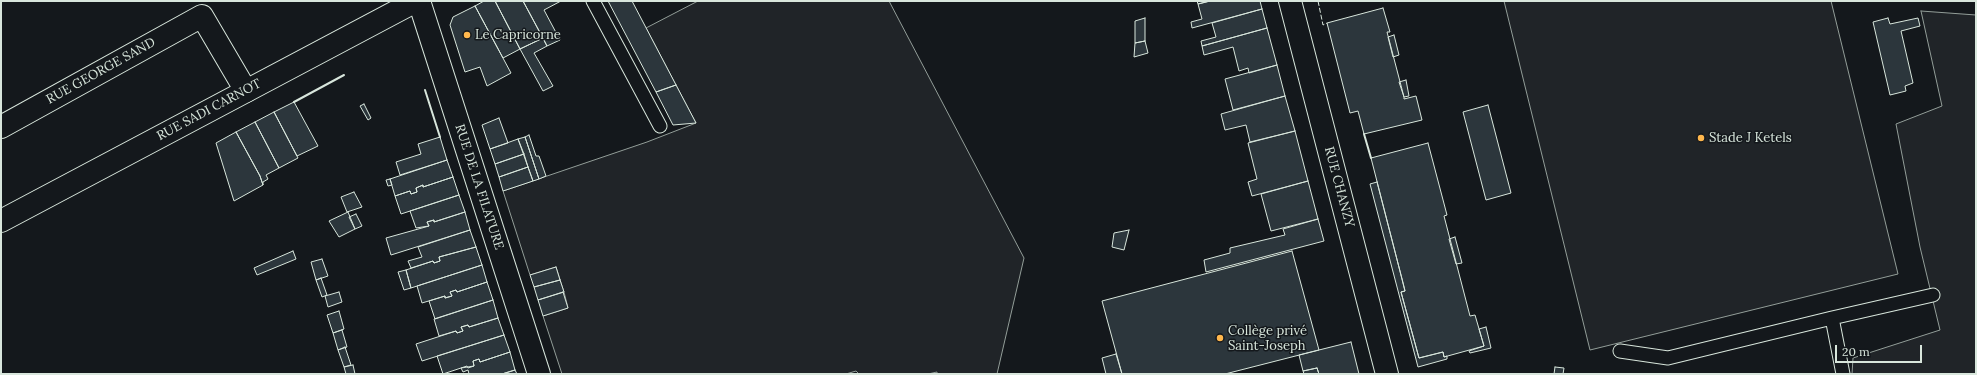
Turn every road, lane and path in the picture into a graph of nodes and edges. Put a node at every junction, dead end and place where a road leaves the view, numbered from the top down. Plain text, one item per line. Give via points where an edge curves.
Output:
1 (594, 1) edge
2 (1290, 1) edge
3 (410, 3) edge
4 (246, 91) junction
5 (660, 126) dead end
6 (1, 127) edge
7 (1, 220) edge
8 (1933, 295) dead end
9 (1832, 318) junction
10 (1620, 351) dead end
11 (539, 374) edge
12 (1387, 374) edge
13 (1843, 374) edge

1 - 5 lane
2 - 12 street, RUE CHANZY
3 - 4 street, RUE SADI CARNOT
3 - 11 street, RUE DE LA FILATURE
4 - 6 street, RUE GEORGE SAND via 202,16
4 - 7 street, RUE SADI CARNOT
8 - 9 lane
9 - 10 lane via 1668,358
9 - 13 lane

